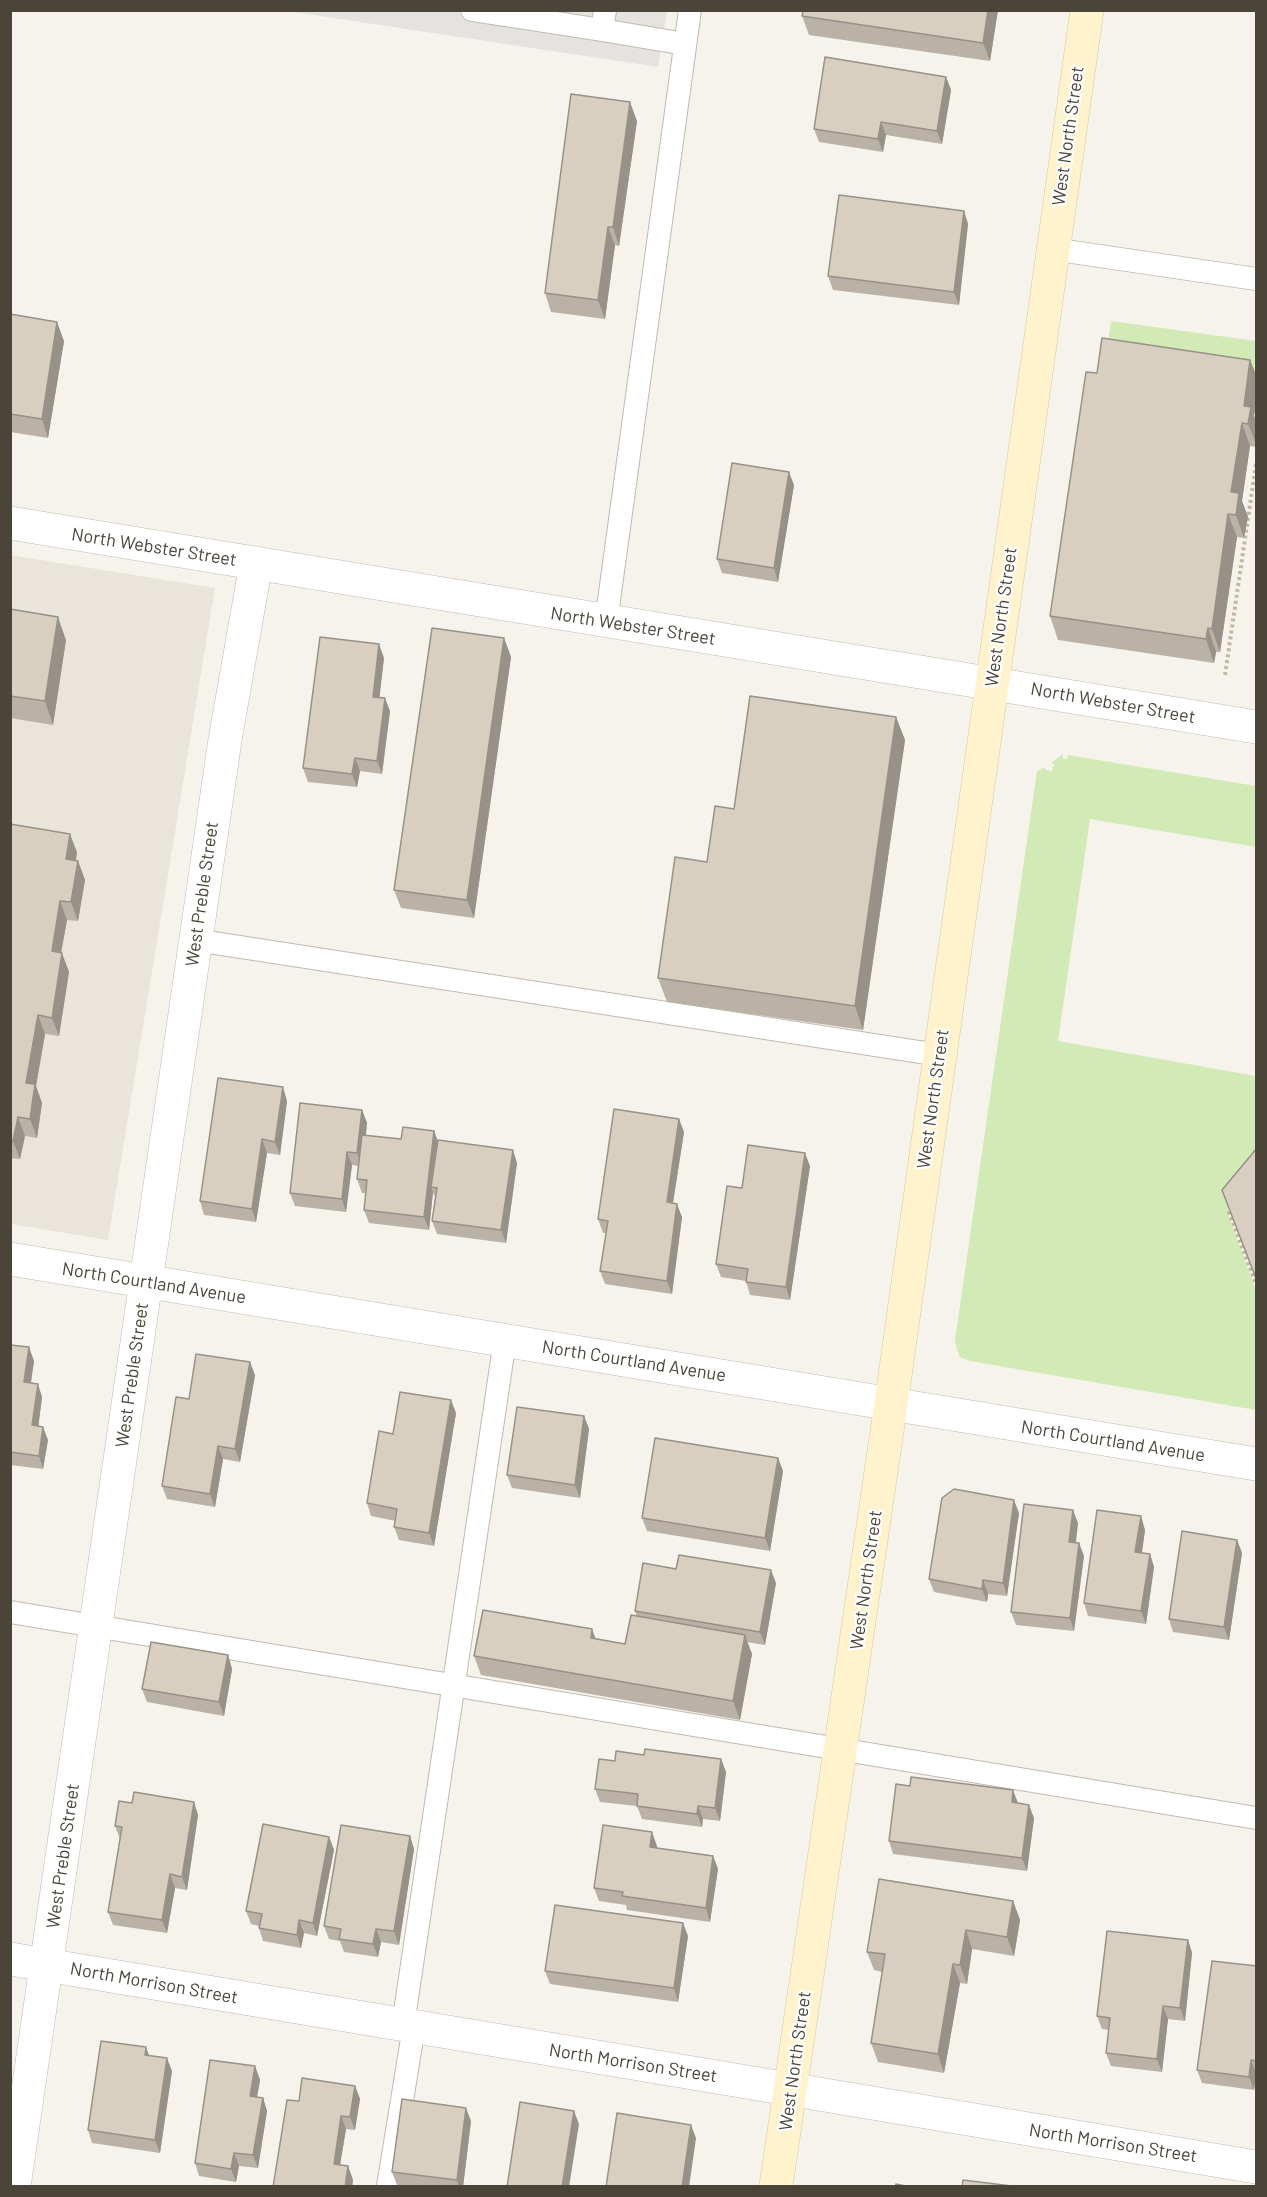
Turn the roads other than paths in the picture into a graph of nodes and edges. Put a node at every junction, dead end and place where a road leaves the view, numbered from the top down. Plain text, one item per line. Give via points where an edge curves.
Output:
1 (472, 10) edge
2 (690, 10) edge
3 (1087, 10) edge
4 (603, 20) edge
5 (686, 44) junction
6 (1052, 249) junction
7 (1257, 279) edge
8 (10, 524) edge
9 (256, 564) junction
10 (606, 622) junction
11 (992, 683) junction
12 (1257, 727) edge
13 (195, 940) junction
14 (939, 1055) junction
15 (10, 1259) edge
16 (146, 1282) junction
17 (505, 1340) junction
18 (891, 1404) junction
19 (1257, 1464) edge
20 (10, 1612) edge
21 (95, 1626) junction
22 (453, 1686) junction
23 (841, 1750) junction
24 (1257, 1818) edge
25 (10, 1959) edge
26 (47, 1965) junction
27 (408, 2026) junction
28 (791, 2090) junction
29 (1257, 2167) edge
30 (14, 2187) edge
31 (388, 2187) edge
32 (776, 2187) edge

1 - 4 lane
2 - 5 lane
3 - 6 street, West North Street
4 - 5 lane
5 - 10 lane
6 - 7 lane
6 - 11 street, West North Street
8 - 9 street, North Webster Street
9 - 10 street, North Webster Street
9 - 13 street, West Preble Street
10 - 11 street, North Webster Street
11 - 12 street, North Webster Street
11 - 14 street, West North Street
13 - 14 lane
13 - 16 street, West Preble Street
14 - 18 street, West North Street
15 - 16 street, North Courtland Avenue
16 - 17 street, North Courtland Avenue
16 - 21 street, West Preble Street
17 - 18 street, North Courtland Avenue
17 - 22 lane
18 - 19 street, North Courtland Avenue
18 - 23 street, West North Street
20 - 21 lane
21 - 22 lane
21 - 26 street, West Preble Street
22 - 23 lane
22 - 27 lane
23 - 24 lane
23 - 28 street, West North Street
25 - 26 street, North Morrison Street
26 - 27 street, North Morrison Street
26 - 30 street, West Preble Street
27 - 28 street, North Morrison Street
27 - 31 lane
28 - 29 street, North Morrison Street
28 - 32 street, West North Street

